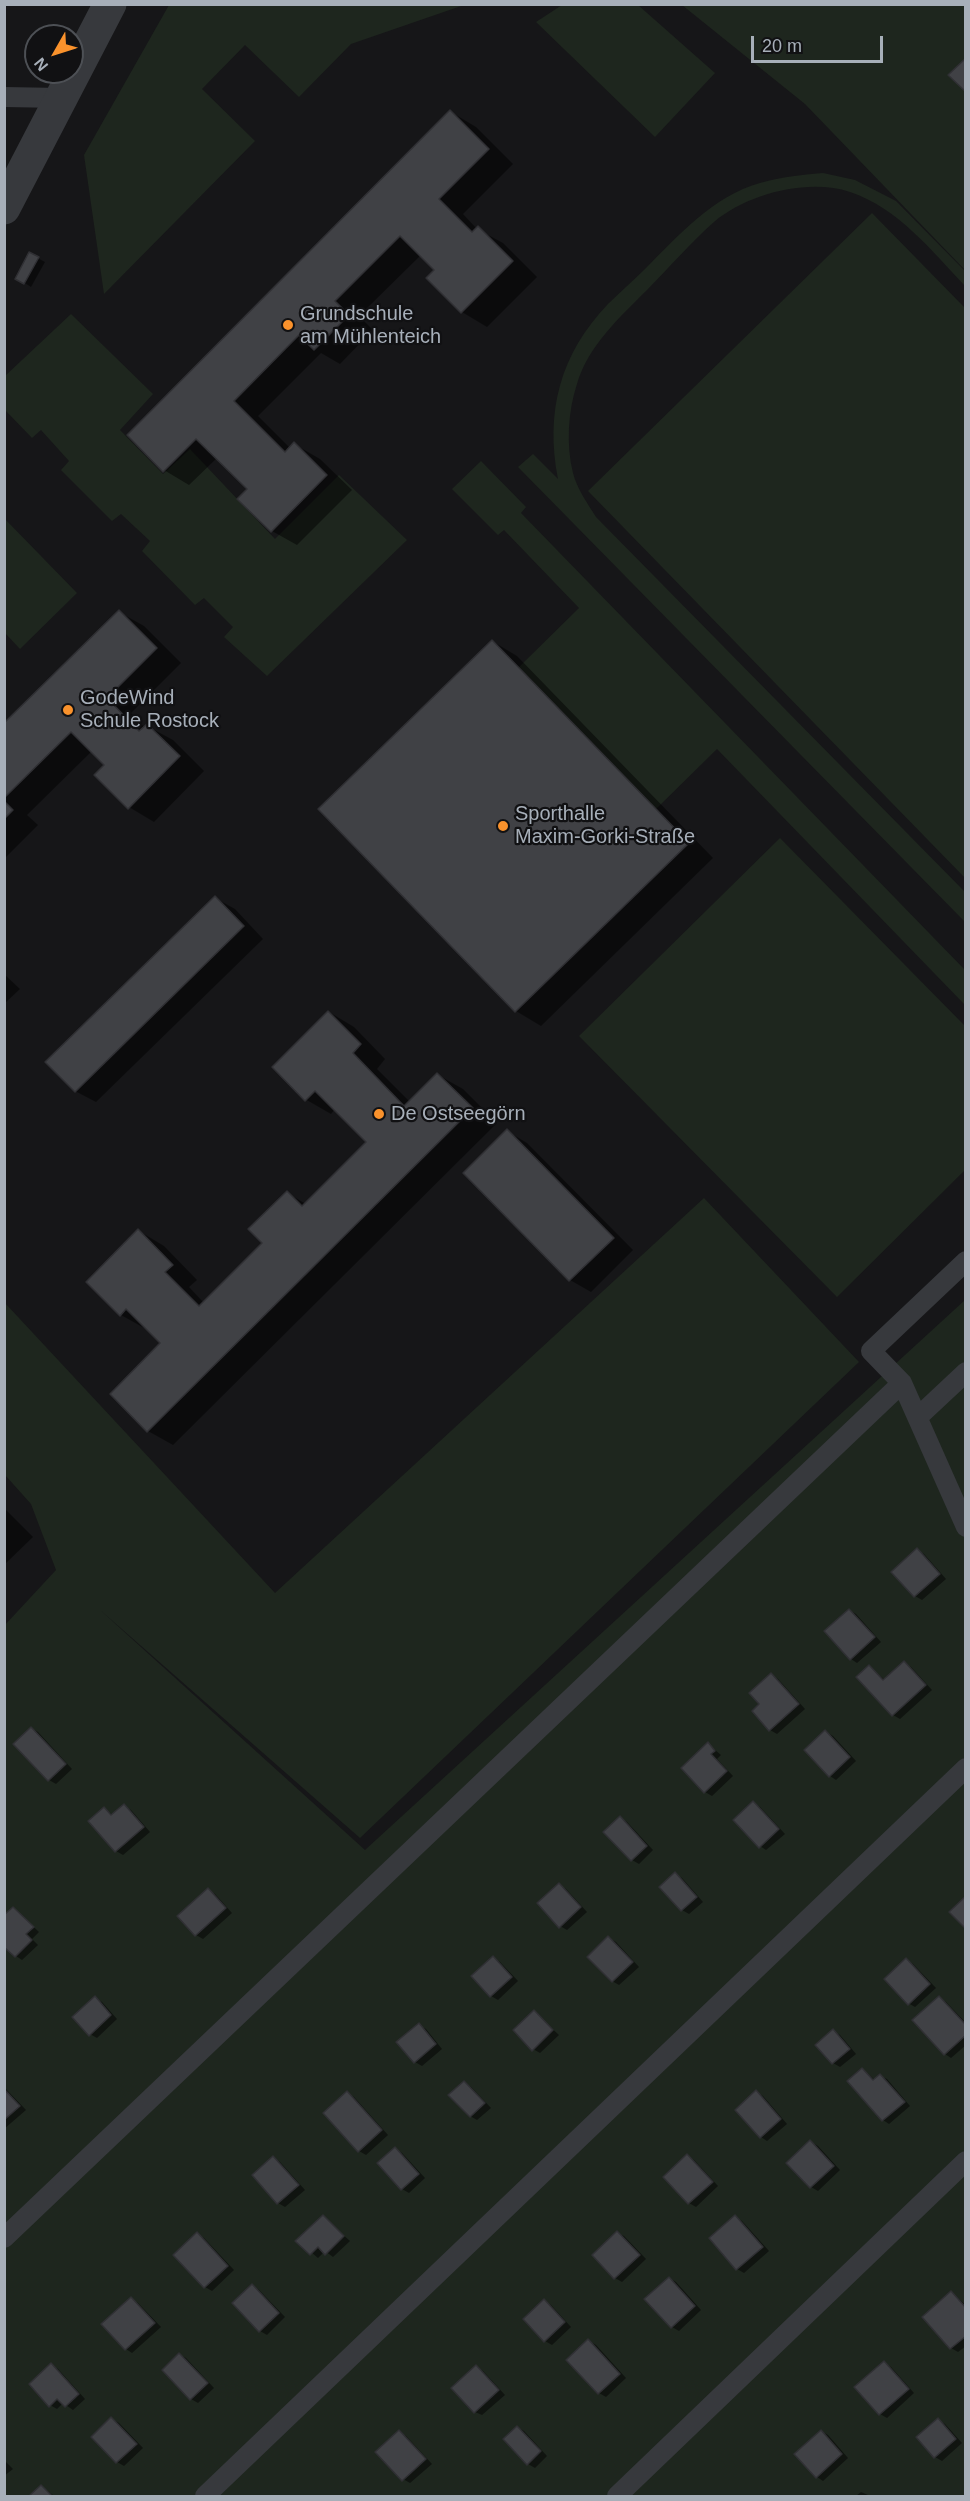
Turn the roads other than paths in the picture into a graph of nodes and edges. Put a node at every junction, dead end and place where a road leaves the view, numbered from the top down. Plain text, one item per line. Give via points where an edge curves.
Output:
1 (110, 4) edge
2 (4, 97) edge
3 (62, 98) junction
4 (4, 208) edge
5 (966, 1261) edge
6 (966, 1372) edge
7 (902, 1383) junction
8 (918, 1417) junction
9 (966, 1527) edge
10 (966, 1768) edge
11 (966, 2162) edge
12 (4, 2238) edge
13 (206, 2496) edge
14 (617, 2496) edge

1 - 3 street
2 - 3 lane
3 - 4 street
5 - 7 lane via 871,1351
6 - 8 lane
7 - 8 lane
7 - 12 lane
8 - 9 lane
10 - 13 lane
11 - 14 lane

